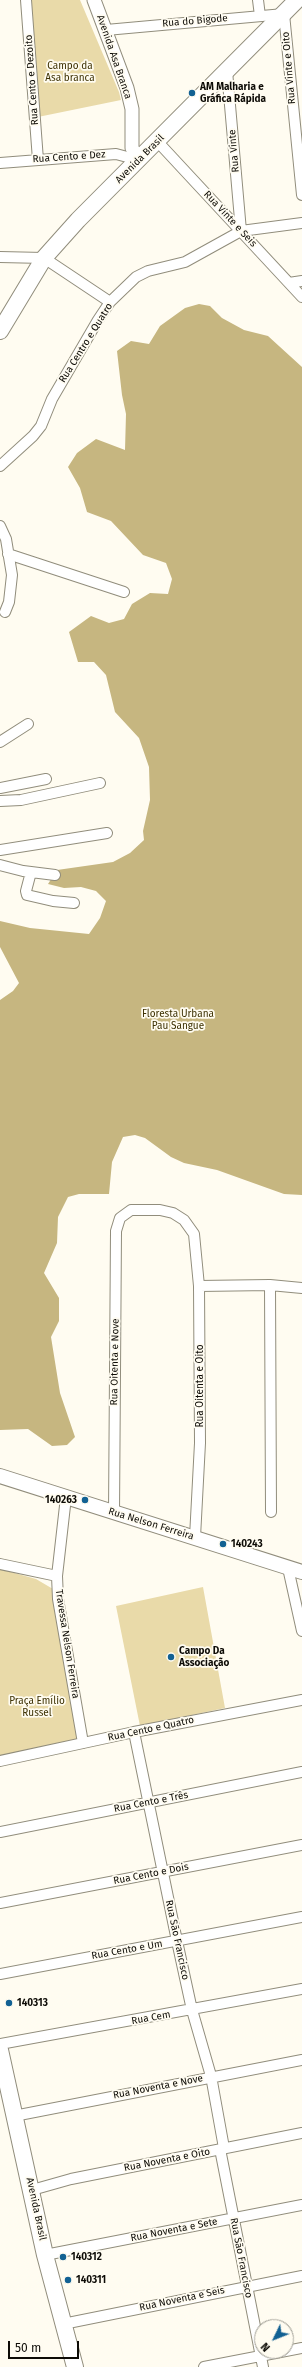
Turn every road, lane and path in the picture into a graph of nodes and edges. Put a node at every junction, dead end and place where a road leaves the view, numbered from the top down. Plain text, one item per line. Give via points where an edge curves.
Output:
1 (26, 0) edge
2 (94, 0) edge
3 (258, 0) edge
4 (297, 0) edge
5 (284, 14) junction
6 (260, 16) junction
7 (106, 30) junction
8 (227, 71) junction
9 (297, 110) edge
10 (157, 141) junction
11 (38, 160) junction
12 (138, 161) junction
13 (0, 163) edge
14 (300, 165) edge
15 (302, 195) edge
16 (302, 223) edge
17 (241, 230) junction
18 (0, 257) edge
19 (44, 258) junction
20 (302, 281) edge
21 (289, 283) junction
22 (302, 297) edge
23 (110, 302) junction
24 (0, 331) edge
25 (0, 466) edge
26 (0, 526) edge
27 (8, 554) junction
28 (124, 592) dead end
29 (5, 612) dead end
30 (28, 724) dead end
31 (0, 742) edge
32 (46, 779) dead end
33 (100, 782) dead end
34 (0, 788) edge
35 (0, 801) edge
36 (107, 832) dead end
37 (0, 850) edge
38 (0, 866) edge
39 (31, 872) junction
40 (55, 875) dead end
41 (74, 903) dead end
42 (194, 1234) joint
43 (270, 1285) junction
44 (199, 1286) junction
45 (302, 1288) edge
46 (0, 1476) edge
47 (66, 1497) junction
48 (270, 1512) dead end
49 (114, 1513) junction
50 (195, 1537) junction
51 (0, 1564) edge
52 (288, 1568) junction
53 (302, 1572) edge
54 (57, 1576) junction
55 (302, 1631) edge
56 (302, 1700) edge
57 (134, 1732) junction
58 (83, 1743) junction
59 (0, 1761) edge
60 (302, 1772) edge
61 (148, 1802) junction
62 (0, 1832) edge
63 (302, 1846) edge
64 (163, 1872) junction
65 (0, 1903) edge
66 (302, 1918) edge
67 (177, 1942) junction
68 (0, 1974) edge
69 (302, 1989) edge
70 (192, 2010) junction
71 (0, 2044) edge
72 (0, 2050) edge
73 (302, 2060) edge
74 (211, 2076) junction
75 (14, 2116) junction
76 (302, 2133) edge
77 (222, 2149) junction
78 (32, 2190) junction
79 (302, 2204) edge
80 (234, 2218) junction
81 (45, 2254) junction
82 (302, 2276) edge
83 (247, 2286) junction
84 (254, 2321) edge
85 (63, 2324) junction
86 (254, 2357) edge
87 (75, 2367) edge
88 (204, 2367) edge

1 - 11 street, Rua Cento e Dezoito
2 - 7 street, Avenida Asa Branca
3 - 6 street
4 - 5 main road, Avenida Brasil
5 - 6 street, Rua do Bigode
5 - 8 main road, Avenida Brasil
5 - 9 street, Rua Vinte e Oito
6 - 7 street, Rua do Bigode
7 - 12 street, Avenida Asa Branca via 127,88 132,110 132,148
8 - 10 main road, Avenida Brasil
8 - 17 street, Rua Vinte
9 - 14 street, Rua Vinte e Oito
10 - 12 main road, Avenida Brasil
10 - 17 street, Rua Vinte e Seis
11 - 12 street, Rua Cento e Dez via 116,154
11 - 13 street, Rua Cento e Dez
12 - 19 main road, Avenida Brasil via 78,220
14 - 15 street, Rua Vinte e Oito
16 - 17 street
17 - 21 street, Rua Vinte e Seis
17 - 23 street, Rua Centro e Quatro via 185,262 148,271 136,277
18 - 19 street
19 - 23 street
19 - 24 main road, Avenida Brasil
20 - 21 street
21 - 22 street, Rua Vinte e Seis
23 - 25 street, Rua Centro e Quatro via 52,399 40,426 33,436
26 - 27 street
27 - 28 street
27 - 29 street via 12,586
30 - 31 street
32 - 34 street
33 - 35 street via 75,790 21,800
36 - 37 street
38 - 39 street
39 - 40 street
39 - 41 street via 27,895
42 - 44 street, Rua Oitenta e Oito
42 - 49 street, Rua Oitenta e Nove via 184,1220 173,1213 160,1210 131,1210 120,1218 116,1231
43 - 44 street
43 - 45 street
43 - 48 street
44 - 50 street, Rua Oitenta e Oito via 200,1443
46 - 47 main road, Rua Nelson Ferreira
47 - 49 main road, Rua Nelson Ferreira
47 - 54 street, Travessa Nelson Ferreira
49 - 50 main road, Rua Nelson Ferreira
50 - 52 main road, Rua Nelson Ferreira
51 - 54 street
52 - 53 main road, Rua Nelson Ferreira
52 - 55 street
54 - 58 street, Travessa Nelson Ferreira via 58,1599
56 - 57 street, Rua Cento e Quatro
57 - 58 street, Rua Cento e Quatro
57 - 61 street, Rua São Francisco
58 - 59 street, Rua Cento e Quatro
60 - 61 street, Rua Cento e Três
61 - 62 street, Rua Cento e Três
61 - 64 street, Rua São Francisco
63 - 64 street, Rua Cento e Dois
64 - 65 street, Rua Cento e Dois
64 - 67 street, Rua São Francisco
66 - 67 street, Rua Cento e Um
67 - 68 street, Rua Cento e Um
67 - 70 street, Rua São Francisco
69 - 70 street, Rua Cem
70 - 71 street, Rua Cem
70 - 74 street, Rua São Francisco
72 - 75 main road, Avenida Brasil
73 - 74 street, Rua Noventa e Nove
74 - 75 street, Rua Noventa e Nove
74 - 77 street, Rua São Francisco
75 - 78 main road, Avenida Brasil
76 - 77 street, Rua Noventa e Oito
77 - 78 street, Rua Noventa e Oito via 72,2179
77 - 80 street, Rua São Francisco
78 - 81 main road, Avenida Brasil
79 - 80 street, Rua Noventa e Sete
80 - 81 street, Rua Noventa e Sete
80 - 83 street, Rua São Francisco
81 - 85 main road, Avenida Brasil
82 - 83 street, Rua Noventa e Seis
83 - 84 street, Rua São Francisco
83 - 85 street, Rua Noventa e Seis
85 - 87 main road, Avenida Brasil
86 - 88 street

